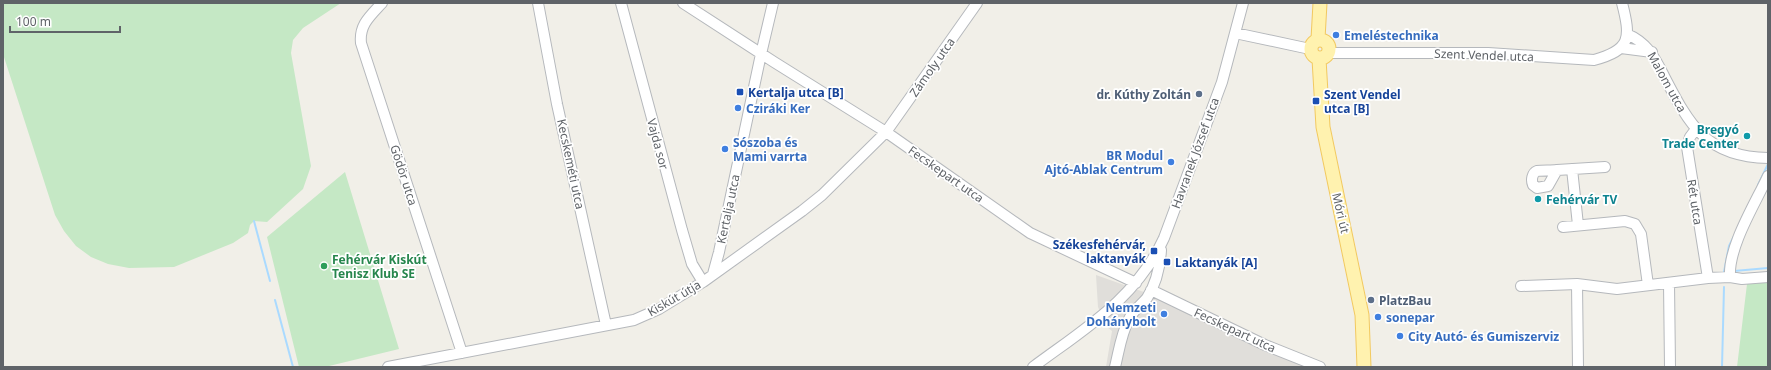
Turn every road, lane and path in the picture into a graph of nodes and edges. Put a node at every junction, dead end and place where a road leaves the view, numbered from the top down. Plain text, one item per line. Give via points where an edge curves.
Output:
1 (382, 3) edge
2 (538, 3) edge
3 (621, 3) edge
4 (684, 3) edge
5 (773, 3) edge
6 (977, 3) edge
7 (1243, 3) edge
8 (1320, 3) edge
9 (1622, 3) edge
10 (1235, 33) junction
11 (1627, 34) junction
12 (1314, 44) junction
13 (1621, 48) junction
14 (1652, 52) junction
15 (761, 54) junction
16 (1324, 56) junction
17 (1696, 129) junction
18 (886, 132) junction
19 (1763, 158) edge
20 (1604, 167) dead end
21 (1572, 169) junction
22 (1557, 170) dead end
23 (1768, 176) edge
24 (1578, 225) junction
25 (1562, 227) dead end
26 (1161, 244) junction
27 (713, 274) junction
28 (1730, 277) junction
29 (1768, 277) edge
30 (1708, 278) junction
31 (1139, 280) junction
32 (703, 282) junction
33 (1669, 282) junction
34 (1577, 284) junction
35 (1648, 285) junction
36 (1521, 286) dead end
37 (1153, 287) junction
38 (1128, 294) junction
39 (1141, 304) junction
40 (606, 325) junction
41 (462, 353) junction
42 (388, 367) edge
43 (1033, 367) edge
44 (1115, 367) edge
45 (1320, 367) edge
46 (1364, 367) edge
47 (1578, 367) edge
48 (1670, 367) edge

1 - 41 street, Gödör utca via 362,27 361,43
2 - 40 street, Kecskeméti utca via 557,104
3 - 32 street, Vajda sor via 682,230 692,264
4 - 15 street, Fecskepart utca
5 - 15 street, Kertalja utca
6 - 18 street, Zámoly utca
7 - 10 street, Havranek József utca
8 - 12 main road
9 - 11 street
10 - 12 street
10 - 26 street, Havranek József utca via 1222,82
11 - 13 street
11 - 14 street, Malom utca via 1642,42
12 - 16 main road via 1324,41 1328,45
13 - 14 street
13 - 16 street, Szent Vendel utca via 1609,56 1594,60 1488,53
14 - 17 street, Malom utca via 1681,109
15 - 18 street, Fecskepart utca
15 - 27 street, Kertalja utca
16 - 46 main road, Móri út via 1323,127 1362,315
17 - 19 street, Malom utca via 1722,150 1742,156
17 - 30 street, Rét utca via 1687,147
18 - 27 street, Kiskút útja via 822,195
18 - 31 street, Fecskepart utca via 1030,232
20 - 21 street
21 - 22 street
21 - 24 street
23 - 28 street via 1735,246 1729,269
24 - 25 street
24 - 35 street via 1625,221 1635,224 1641,234
26 - 31 street, Havranek József utca
26 - 37 street via 1159,267
27 - 32 street, Kiskút útja
28 - 29 street
28 - 30 street
30 - 33 street
31 - 37 street, Fecskepart utca
31 - 38 street, Havranek József utca
32 - 40 street, Kiskút útja via 646,315
33 - 35 street
33 - 48 street
34 - 35 street via 1616,289
34 - 36 street
34 - 47 street
37 - 39 street
37 - 45 street, Fecskepart utca via 1265,345
38 - 39 street
38 - 43 street, Havranek József utca via 1101,318
39 - 44 street via 1124,330
40 - 41 street, Kiskút útja
41 - 42 street, Kiskút útja

